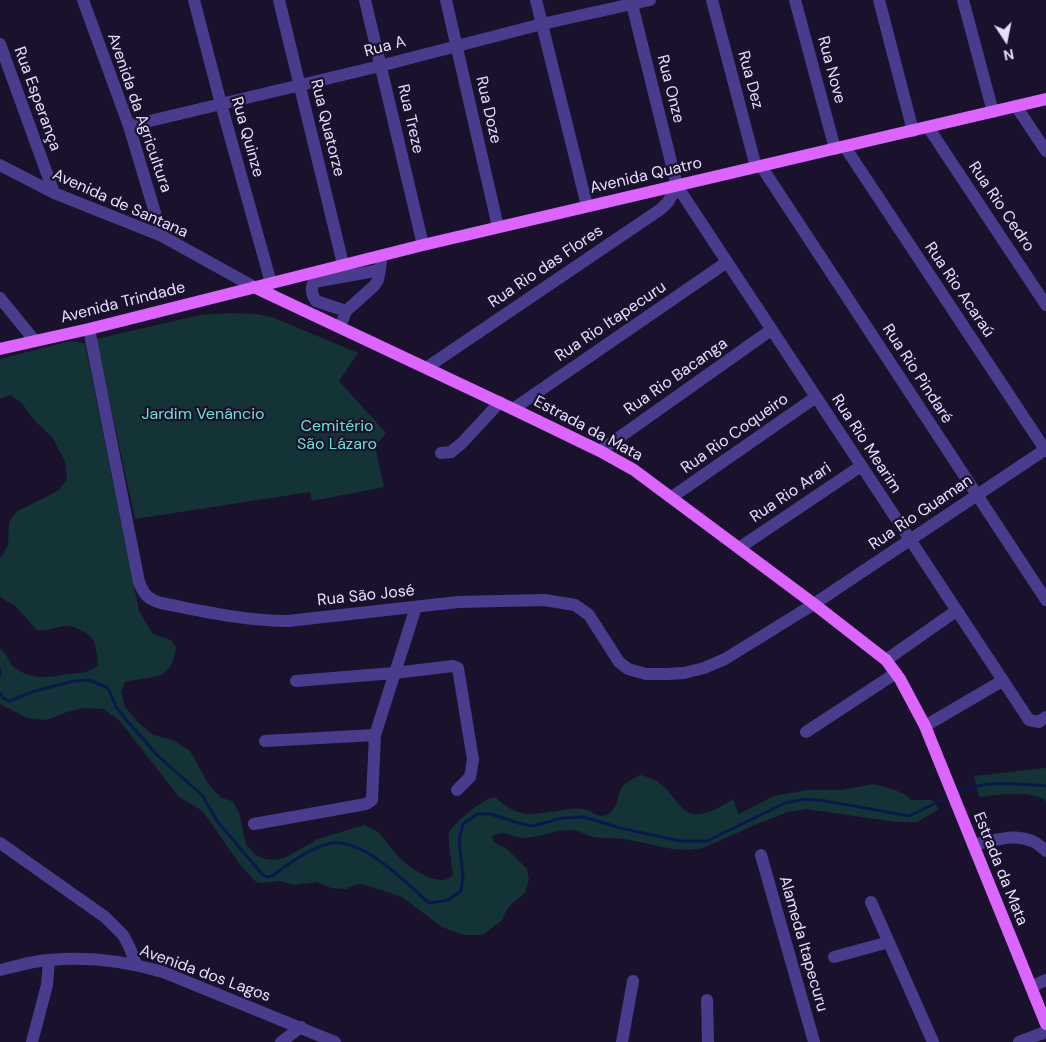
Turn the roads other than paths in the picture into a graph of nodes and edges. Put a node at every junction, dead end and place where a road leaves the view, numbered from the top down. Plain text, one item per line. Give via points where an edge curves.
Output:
1 (83, 0) edge
2 (194, 0) edge
3 (279, 0) edge
4 (365, 0) edge
5 (446, 0) edge
6 (536, 0) edge
7 (650, 0) edge
8 (712, 0) edge
9 (795, 0) edge
10 (879, 0) edge
11 (963, 0) edge
12 (632, 2) edge
13 (542, 24) junction
14 (0, 44) edge
15 (457, 45) junction
16 (380, 66) junction
17 (300, 85) junction
18 (1046, 99) edge
19 (220, 104) junction
20 (1016, 106) junction
21 (993, 112) junction
22 (129, 126) junction
23 (928, 127) junction
24 (913, 131) junction
25 (840, 148) junction
26 (1046, 150) edge
27 (0, 165) edge
28 (759, 167) junction
29 (677, 186) junction
30 (54, 193) junction
31 (587, 206) junction
32 (498, 227) junction
33 (162, 236) junction
34 (423, 245) junction
35 (380, 255) junction
36 (727, 262) junction
37 (343, 264) junction
38 (380, 270) junction
39 (271, 282) junction
40 (254, 287) junction
41 (0, 298) edge
42 (1046, 305) edge
43 (346, 311) junction
44 (340, 327) junction
45 (90, 329) junction
46 (772, 330) junction
47 (35, 341) junction
48 (0, 350) edge
49 (426, 368) junction
50 (816, 397) junction
51 (500, 402) junction
52 (513, 409) junction
53 (1046, 450) edge
54 (600, 451) junction
55 (441, 453) dead end
56 (861, 466) junction
57 (977, 495) junction
58 (672, 497) junction
59 (910, 540) junction
60 (739, 548) junction
61 (1046, 600) edge
62 (814, 604) junction
63 (416, 607) junction
64 (956, 611) junction
65 (886, 660) junction
66 (394, 673) junction
67 (896, 673) junction
68 (1002, 680) junction
69 (296, 681) dead end
70 (1046, 717) edge
71 (925, 726) junction
72 (806, 732) dead end
73 (375, 735) junction
74 (264, 741) dead end
75 (457, 790) dead end
76 (254, 824) dead end
77 (0, 843) edge
78 (973, 845) junction
79 (1046, 851) edge
80 (761, 855) dead end
81 (871, 902) dead end
82 (889, 942) junction
83 (834, 957) dead end
84 (49, 960) junction
85 (136, 964) junction
86 (0, 970) edge
87 (1046, 980) edge
88 (633, 981) dead end
89 (1031, 987) junction
90 (707, 1000) dead end
91 (1046, 1024) edge
92 (301, 1027) junction
93 (1046, 1032) edge
94 (32, 1042) edge
95 (281, 1042) edge
96 (335, 1042) edge
97 (622, 1042) edge
98 (708, 1042) edge
99 (814, 1042) edge
100 (933, 1042) edge
101 (1019, 1042) edge

1 - 22 street, Avenida da Agricultura
2 - 19 street, Rua Quinze
3 - 17 street, Rua Quatorze
4 - 16 street, Rua Treze
5 - 15 street, Rua Doze
6 - 13 street
7 - 12 street, Rua A
8 - 28 street, Rua Dez
9 - 25 street, Rua Nove
10 - 24 street
11 - 21 street
12 - 13 street, Rua A
12 - 29 street, Rua Onze
13 - 15 street, Rua A
13 - 31 street
14 - 30 street, Rua Esperança
15 - 16 street, Rua A
15 - 32 street, Rua Doze
16 - 17 street, Rua A
16 - 34 street, Rua Treze
17 - 19 street, Rua A
17 - 37 street, Rua Quatorze
18 - 20 main road, Avenida Quatro
19 - 22 street, Rua A
19 - 39 street, Rua Quinze
20 - 21 main road, Avenida Quatro
20 - 26 street
21 - 23 main road, Avenida Quatro
22 - 33 street, Avenida da Agricultura
23 - 24 main road, Avenida Quatro
23 - 42 street, Rua Rio Cedro
24 - 25 main road, Avenida Quatro
25 - 28 main road, Avenida Quatro
25 - 53 street, Rua Rio Acaraú
27 - 30 street, Avenida de Santana
28 - 29 main road, Avenida Quatro
28 - 57 street, Rua Rio Pindaré
29 - 31 main road, Avenida Quatro
29 - 36 street, Rua Rio Mearim
29 - 49 street, Rua Rio das Flores via 661,208
30 - 33 street, Avenida de Santana
31 - 32 main road, Avenida Quatro
32 - 34 main road, Avenida Quatro
33 - 40 street, Avenida de Santana
34 - 35 main road, Avenida Quatro
35 - 37 main road, Avenida Quatro
35 - 38 street
36 - 46 street, Rua Rio Mearim
36 - 52 street, Rua Rio Itapecuru
37 - 39 main road, Avenida Quatro
38 - 43 street via 374,286
38 - 43 street via 314,282 312,287 316,301
39 - 40 main road, Avenida Quatro
40 - 44 main road, Estrada da Mata
40 - 45 main road, Avenida Trindade
41 - 47 street
43 - 44 street
44 - 49 main road, Estrada da Mata
45 - 47 main road, Avenida Trindade
45 - 63 street, Rua São José via 139,582 145,595 161,603 267,621
46 - 50 street, Rua Rio Mearim
46 - 54 street, Rua Rio Bacanga
47 - 48 main road, Avenida Trindade
49 - 51 main road, Estrada da Mata
50 - 56 street, Rua Rio Mearim
50 - 58 street, Rua Rio Coqueiro
51 - 52 main road, Estrada da Mata
51 - 55 street via 462,443 451,452
52 - 54 main road, Estrada da Mata
53 - 57 street, Rua Rio Guaman
54 - 58 main road, Estrada da Mata
56 - 59 street, Rua Rio Mearim
56 - 60 street, Rua Rio Arari
57 - 59 street, Rua Rio Guaman
57 - 61 street, Rua Rio Pindaré
58 - 60 main road, Estrada da Mata
59 - 62 street, Rua Rio Guaman
59 - 64 street, Rua Rio Mearim
60 - 62 main road, Estrada da Mata
62 - 63 street, Rua São José via 726,658 690,672 667,674 646,674 628,669 619,662 589,615 575,605 544,600 458,602
62 - 65 main road, Estrada da Mata
63 - 66 street
64 - 65 street
64 - 68 street, Rua Rio Mearim
65 - 67 main road, Estrada da Mata
66 - 69 street
66 - 73 street
66 - 75 street via 458,668 472,760 470,777
67 - 71 main road, Estrada da Mata
67 - 72 street
68 - 70 street, Rua Rio Mearim via 1029,720 1039,722
68 - 71 street
71 - 78 main road, Estrada da Mata
73 - 74 street
73 - 76 street via 374,798 370,802
77 - 85 street via 110,921 123,935
78 - 79 street via 1016,837 1038,844
78 - 89 main road, Estrada da Mata
80 - 99 street, Alameda Itapecuru
81 - 82 street
82 - 83 street
82 - 100 street
84 - 85 street, Avenida dos Lagos via 96,959
84 - 86 street, Avenida dos Lagos
84 - 94 street via 47,985
85 - 92 street, Avenida dos Lagos
87 - 89 street
88 - 97 street
89 - 91 main road, Estrada da Mata
90 - 98 street
92 - 95 street
92 - 96 street, Avenida dos Lagos
93 - 101 street

